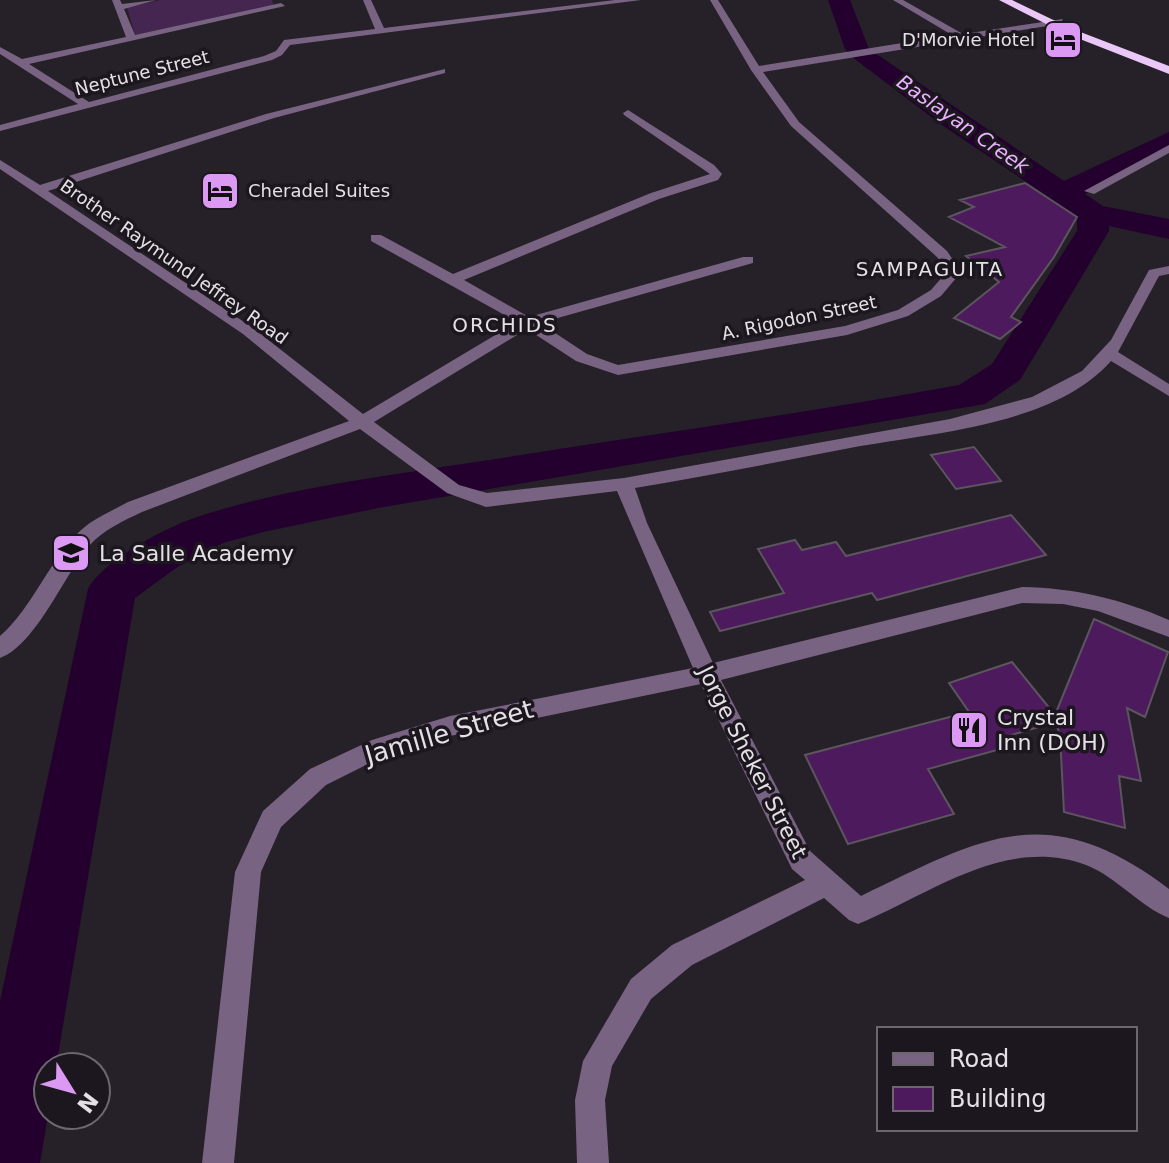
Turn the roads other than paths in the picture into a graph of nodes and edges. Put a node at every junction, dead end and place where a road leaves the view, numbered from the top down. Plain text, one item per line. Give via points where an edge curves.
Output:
1 (152, 0) edge
2 (367, 0) edge
3 (505, 0) edge
4 (637, 0) edge
5 (714, 0) edge
6 (897, 0) edge
7 (1004, 0) edge
8 (1016, 0) edge
9 (281, 3) edge
10 (118, 4) edge
11 (459, 9) dead end
12 (513, 13) junction
13 (283, 18) dead end
14 (466, 19) junction
15 (1055, 22) junction
16 (285, 30) dead end
17 (380, 30) junction
18 (962, 37) junction
19 (131, 38) junction
20 (287, 42) junction
21 (0, 50) edge
22 (23, 62) junction
23 (1169, 68) edge
24 (756, 70) junction
25 (441, 71) dead end
26 (85, 104) junction
27 (628, 113) dead end
28 (0, 128) edge
29 (1169, 148) edge
30 (0, 164) edge
31 (37, 190) junction
32 (1090, 191) dead end
33 (376, 238) dead end
34 (748, 260) dead end
35 (1169, 270) edge
36 (452, 280) junction
37 (528, 322) junction
38 (1109, 353) junction
39 (1169, 391) edge
40 (362, 422) junction
41 (624, 484) junction
42 (1169, 629) edge
43 (0, 649) edge
44 (707, 674) junction
45 (824, 884) junction
46 (1169, 905) edge
47 (218, 1163) edge
48 (593, 1163) edge

1 - 10 street
2 - 17 street
3 - 12 street
4 - 12 street
5 - 24 street, A. Rigodon Street
6 - 18 street
7 - 15 highway
8 - 15 highway
9 - 13 street
9 - 19 street
10 - 19 street
11 - 14 street
12 - 14 street
14 - 17 street
15 - 18 street
15 - 23 highway
16 - 20 street
17 - 20 street
18 - 24 street
19 - 22 street
20 - 26 street, Neptune Street via 268,58
21 - 22 street
22 - 26 street
24 - 37 street, A. Rigodon Street via 818,148 942,254 950,277 936,293 903,313 847,330 636,369 597,367
25 - 31 street via 270,116
26 - 28 street, Neptune Street
27 - 36 street via 710,168 714,177
29 - 32 street
30 - 31 street, Brother Raymund Jeffrey Road
31 - 40 street, Brother Raymund Jeffrey Road via 248,331
33 - 36 street
34 - 37 street
35 - 38 street via 1154,273
36 - 37 street
37 - 40 street
38 - 39 street
38 - 41 street via 1089,374 1052,395 995,414
40 - 41 street, Brother Raymund Jeffrey Road via 453,489 486,500
40 - 43 street via 104,523 83,540 18,633
41 - 44 street, Jorge Sheker Street
42 - 44 street, Jamille Street via 1118,606 1062,594 1022,595
44 - 45 street, Jorge Sheker Street via 801,860
44 - 47 street, Jamille Street via 494,716 372,750 318,777 272,819 248,872
45 - 46 street, Jorge Sheker Street via 858,911 1006,846 1053,844 1102,857
45 - 48 street via 682,955 641,989 598,1061 590,1100

